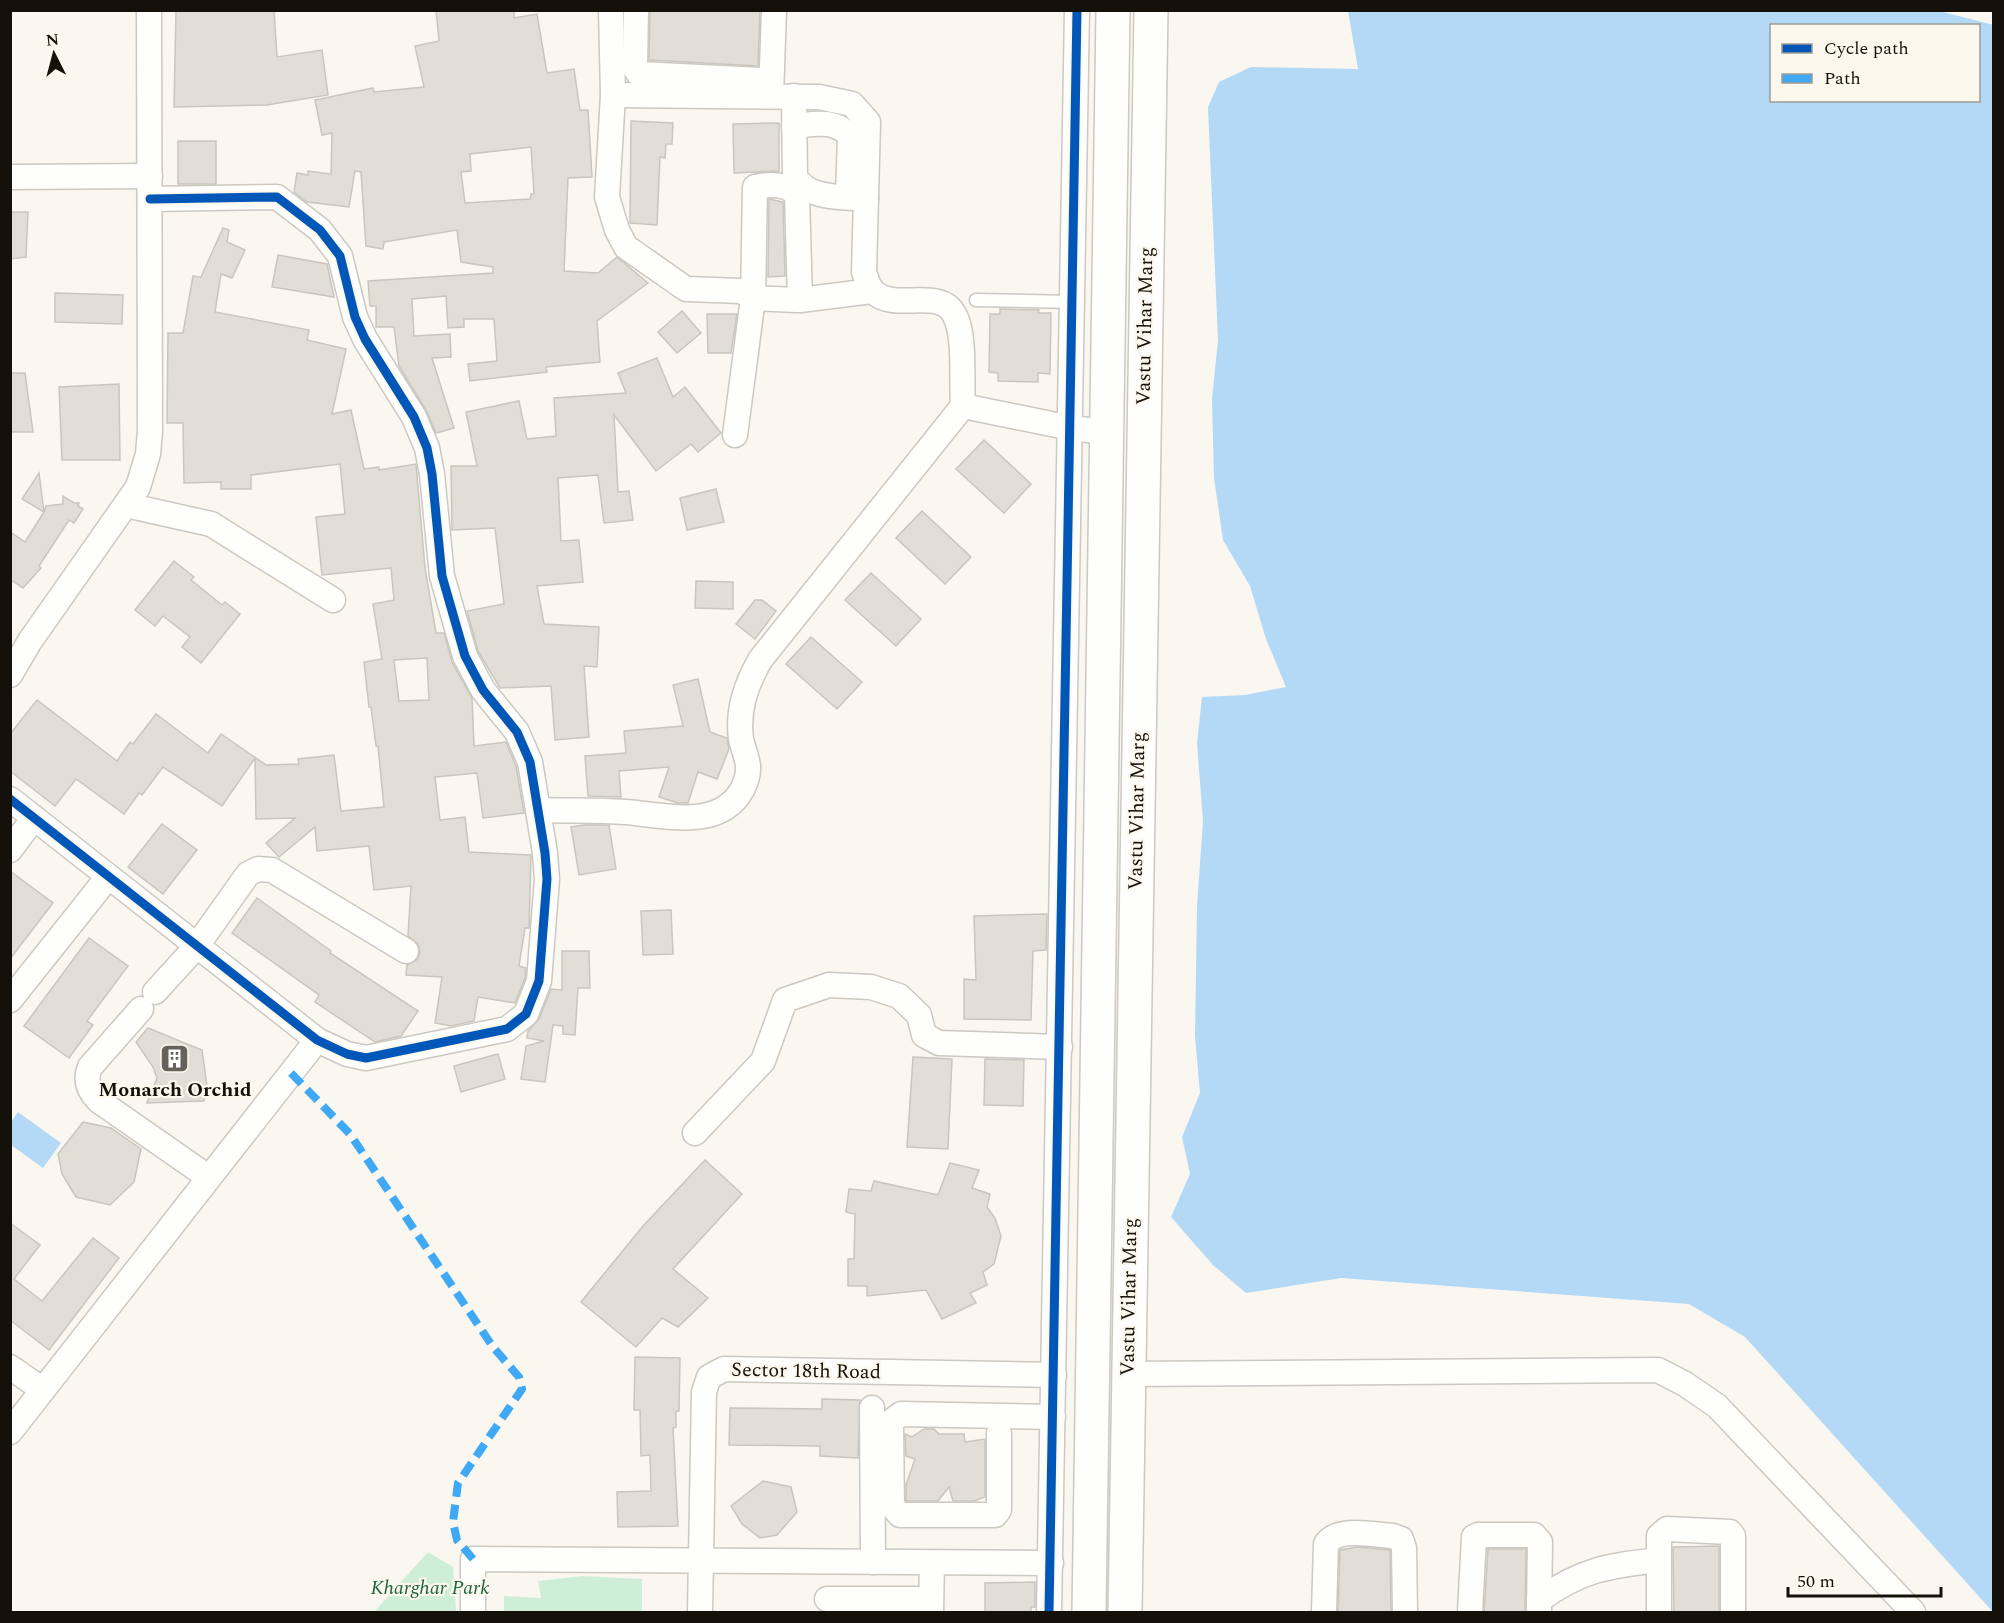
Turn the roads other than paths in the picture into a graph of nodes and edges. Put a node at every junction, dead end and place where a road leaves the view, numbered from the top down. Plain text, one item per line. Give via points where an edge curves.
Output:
1 (149, 10) edge
2 (611, 10) edge
3 (636, 10) edge
4 (774, 10) edge
5 (1077, 10) edge
6 (1113, 10) edge
7 (1151, 10) edge
8 (779, 91) junction
9 (613, 94) junction
10 (794, 126) junction
11 (10, 177) edge
12 (150, 188) junction
13 (857, 198) junction
14 (872, 291) junction
15 (753, 298) junction
16 (800, 300) junction
17 (976, 300) dead end
18 (1073, 302) junction
19 (963, 406) junction
20 (1071, 428) junction
21 (1106, 432) junction
22 (735, 435) dead end
23 (126, 505) junction
24 (333, 600) dead end
25 (10, 675) edge
26 (10, 799) edge
27 (538, 810) junction
28 (34, 818) junction
29 (10, 850) edge
30 (108, 877) junction
31 (195, 947) junction
32 (406, 951) dead end
33 (10, 1000) edge
34 (317, 1040) junction
35 (1060, 1047) junction
36 (695, 1133) dead end
37 (208, 1177) junction
38 (10, 1367) edge
39 (1128, 1374) junction
40 (1054, 1375) junction
41 (43, 1390) junction
42 (872, 1408) dead end
43 (1053, 1417) junction
44 (10, 1432) edge
45 (999, 1432) dead end
46 (1659, 1560) junction
47 (701, 1561) junction
48 (827, 1562) junction
49 (873, 1562) junction
50 (925, 1563) junction
51 (1051, 1563) junction
52 (826, 1606) edge
53 (1539, 1606) edge
54 (922, 1608) edge
55 (473, 1612) edge
56 (700, 1612) edge
57 (1049, 1612) edge
58 (1089, 1612) edge
59 (1125, 1612) edge
60 (1324, 1612) edge
61 (1405, 1612) edge
62 (1470, 1612) edge
63 (1659, 1612) edge
64 (1733, 1612) edge
65 (1913, 1612) edge

1 - 12 street
2 - 9 street
3 - 8 street via 634,68 639,75
4 - 8 street
5 - 18 street
6 - 21 main road, Vastu Vihar Marg
7 - 39 main road, Vastu Vihar Marg
8 - 9 street
8 - 10 street
8 - 13 street via 852,104 868,122
9 - 15 street via 607,197 626,247 686,289 741,291
10 - 13 street via 795,177 801,187 820,195
10 - 13 street via 834,123 850,136
11 - 12 street
12 - 23 street via 150,431 138,488
12 - 27 street via 277,197 320,230 340,256 359,324 414,417 427,448 442,576 465,656 483,690 525,747
13 - 14 street via 864,272
14 - 16 street
14 - 19 street via 883,299 941,302 954,312 959,326
15 - 16 street
15 - 16 street via 755,187 767,184 793,190 797,195
15 - 22 street
17 - 18 lane
18 - 20 street
19 - 20 street
19 - 27 street via 760,660 746,686 741,710 741,737 748,768 743,789 729,808 687,818
20 - 21 street
20 - 35 street
21 - 58 main road, Vastu Vihar Marg
23 - 24 street via 211,524
23 - 25 street
26 - 28 street
27 - 34 street via 547,879 544,935 539,981 526,1014 507,1029 366,1058
28 - 29 street
28 - 30 street
30 - 31 street
30 - 33 street
31 - 32 street via 249,874 258,869 272,870
31 - 34 street
31 - 37 street via 90,1067 88,1083 99,1101
34 - 37 street
35 - 36 street via 939,1043 924,1035 919,1015 899,996 871,987 829,985 785,1000 763,1061
35 - 40 street
37 - 41 street
38 - 41 street
39 - 59 main road, Vastu Vihar Marg
39 - 65 street via 1658,1371 1717,1406
40 - 43 street
40 - 47 street, Sector 18th Road via 724,1369 709,1377 704,1392
41 - 44 street
42 - 49 street
43 - 45 street via 896,1416 891,1426 895,1512 995,1515 999,1503
43 - 51 street
46 - 53 street via 1604,1566 1563,1583
46 - 63 street
46 - 64 street via 1659,1536 1667,1529 1730,1532
47 - 48 street
47 - 55 street via 472,1559
47 - 56 street, Sector 18th Road
48 - 49 street
48 - 52 street
49 - 50 street
50 - 51 street
50 - 54 street
51 - 57 street
52 - 54 street
53 - 62 street via 1538,1537 1478,1535 1472,1542
60 - 61 street via 1326,1544 1330,1537 1340,1533 1401,1539

